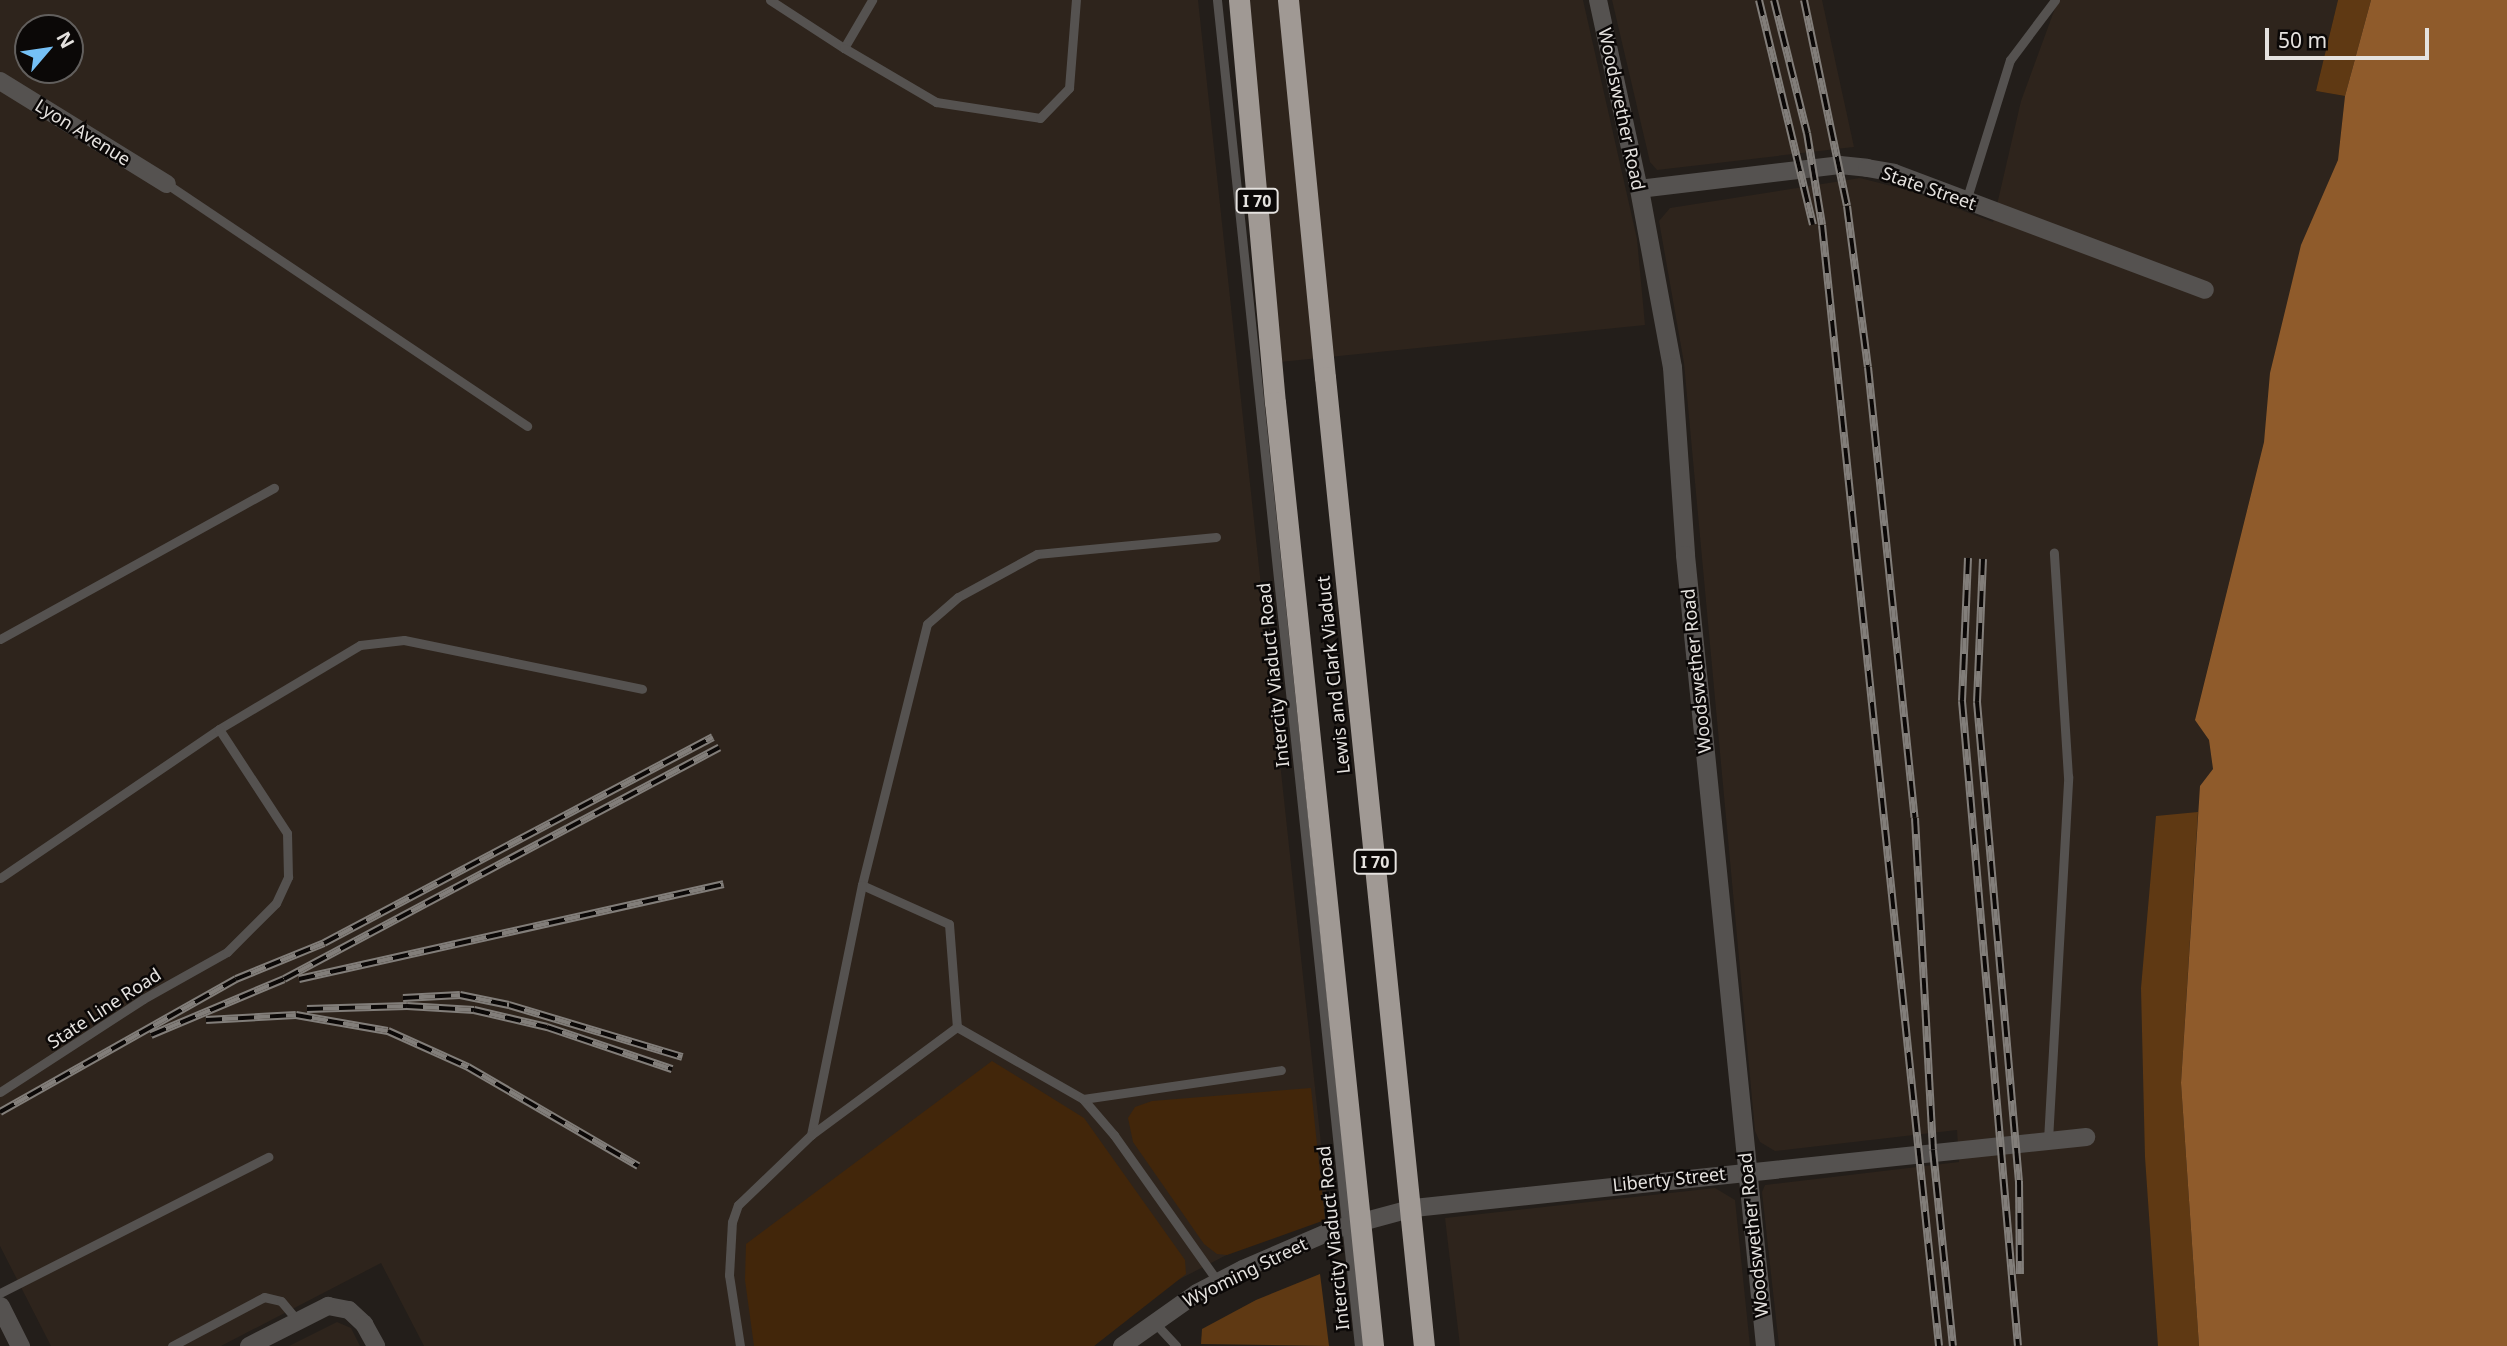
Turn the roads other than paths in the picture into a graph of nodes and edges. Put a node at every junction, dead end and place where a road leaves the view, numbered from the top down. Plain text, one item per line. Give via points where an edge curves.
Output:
1 (770, 0) edge
2 (872, 0) edge
3 (1076, 0) edge
4 (1217, 0) edge
5 (1239, 0) edge
6 (1288, 0) edge
7 (1598, 0) edge
8 (2055, 0) edge
9 (844, 48) junction
10 (0, 81) edge
11 (167, 184) joint
12 (1639, 189) junction
13 (1966, 201) junction
14 (2205, 290) dead end
15 (527, 426) dead end
16 (274, 488) dead end
17 (1216, 537) dead end
18 (2054, 552) dead end
19 (0, 639) edge
20 (642, 689) dead end
21 (219, 729) junction
22 (0, 878) edge
23 (863, 885) junction
24 (957, 1027) junction
25 (1281, 1070) dead end
26 (0, 1092) edge
27 (1083, 1099) junction
28 (811, 1135) junction
29 (2086, 1137) dead end
30 (2048, 1140) junction
31 (268, 1157) dead end
32 (1746, 1171) junction
33 (1378, 1216) joint
34 (1348, 1225) junction
35 (1218, 1282) junction
36 (0, 1293) edge
37 (0, 1306) edge
38 (297, 1320) junction
39 (1153, 1321) junction
40 (20, 1346) edge
41 (172, 1346) edge
42 (249, 1346) edge
43 (376, 1346) edge
44 (740, 1346) edge
45 (1122, 1346) edge
46 (1176, 1346) edge
47 (1359, 1346) edge
48 (1373, 1346) edge
49 (1424, 1346) edge
50 (1765, 1346) edge

1 - 9 lane
2 - 9 lane
3 - 9 lane via 1069,88 1040,118 936,102
4 - 34 lane, Intercity Viaduct Road
5 - 48 highway, Lewis and Clark Viaduct / I 70, bridge via 1275,402
6 - 49 highway, Lewis and Clark Viaduct / I 70, bridge
7 - 12 street, Woodswether Road
8 - 13 lane via 2010,60
10 - 11 street, Lyon Avenue
11 - 15 lane
12 - 13 street, State Street via 1840,165 1894,173
12 - 32 street, Woodswether Road via 1672,367 1685,555
13 - 14 street, State Street
16 - 19 lane
17 - 23 lane via 1037,554 958,597 927,624
18 - 30 lane via 2068,776
20 - 21 lane via 404,640 360,645
21 - 22 lane
21 - 26 lane, State Line Road via 288,833 288,877 276,903 227,952 143,999
23 - 24 lane via 949,924
23 - 28 lane
24 - 27 lane
24 - 28 lane
25 - 27 lane
27 - 35 lane via 1114,1135
28 - 44 lane via 738,1205 732,1222 729,1275
29 - 30 street, Liberty Street
30 - 32 street, Liberty Street
31 - 36 lane
32 - 33 street, Liberty Street via 1413,1208
32 - 50 street, Woodswether Road
33 - 34 street, Wyoming Street
34 - 35 street, Wyoming Street
34 - 47 lane, Intercity Viaduct Road
35 - 39 street, Wyoming Street
37 - 40 street
38 - 41 lane via 281,1301 264,1297
38 - 42 street
38 - 43 street via 328,1306 341,1308 364,1324
39 - 45 street, Wyoming Street
39 - 46 lane

